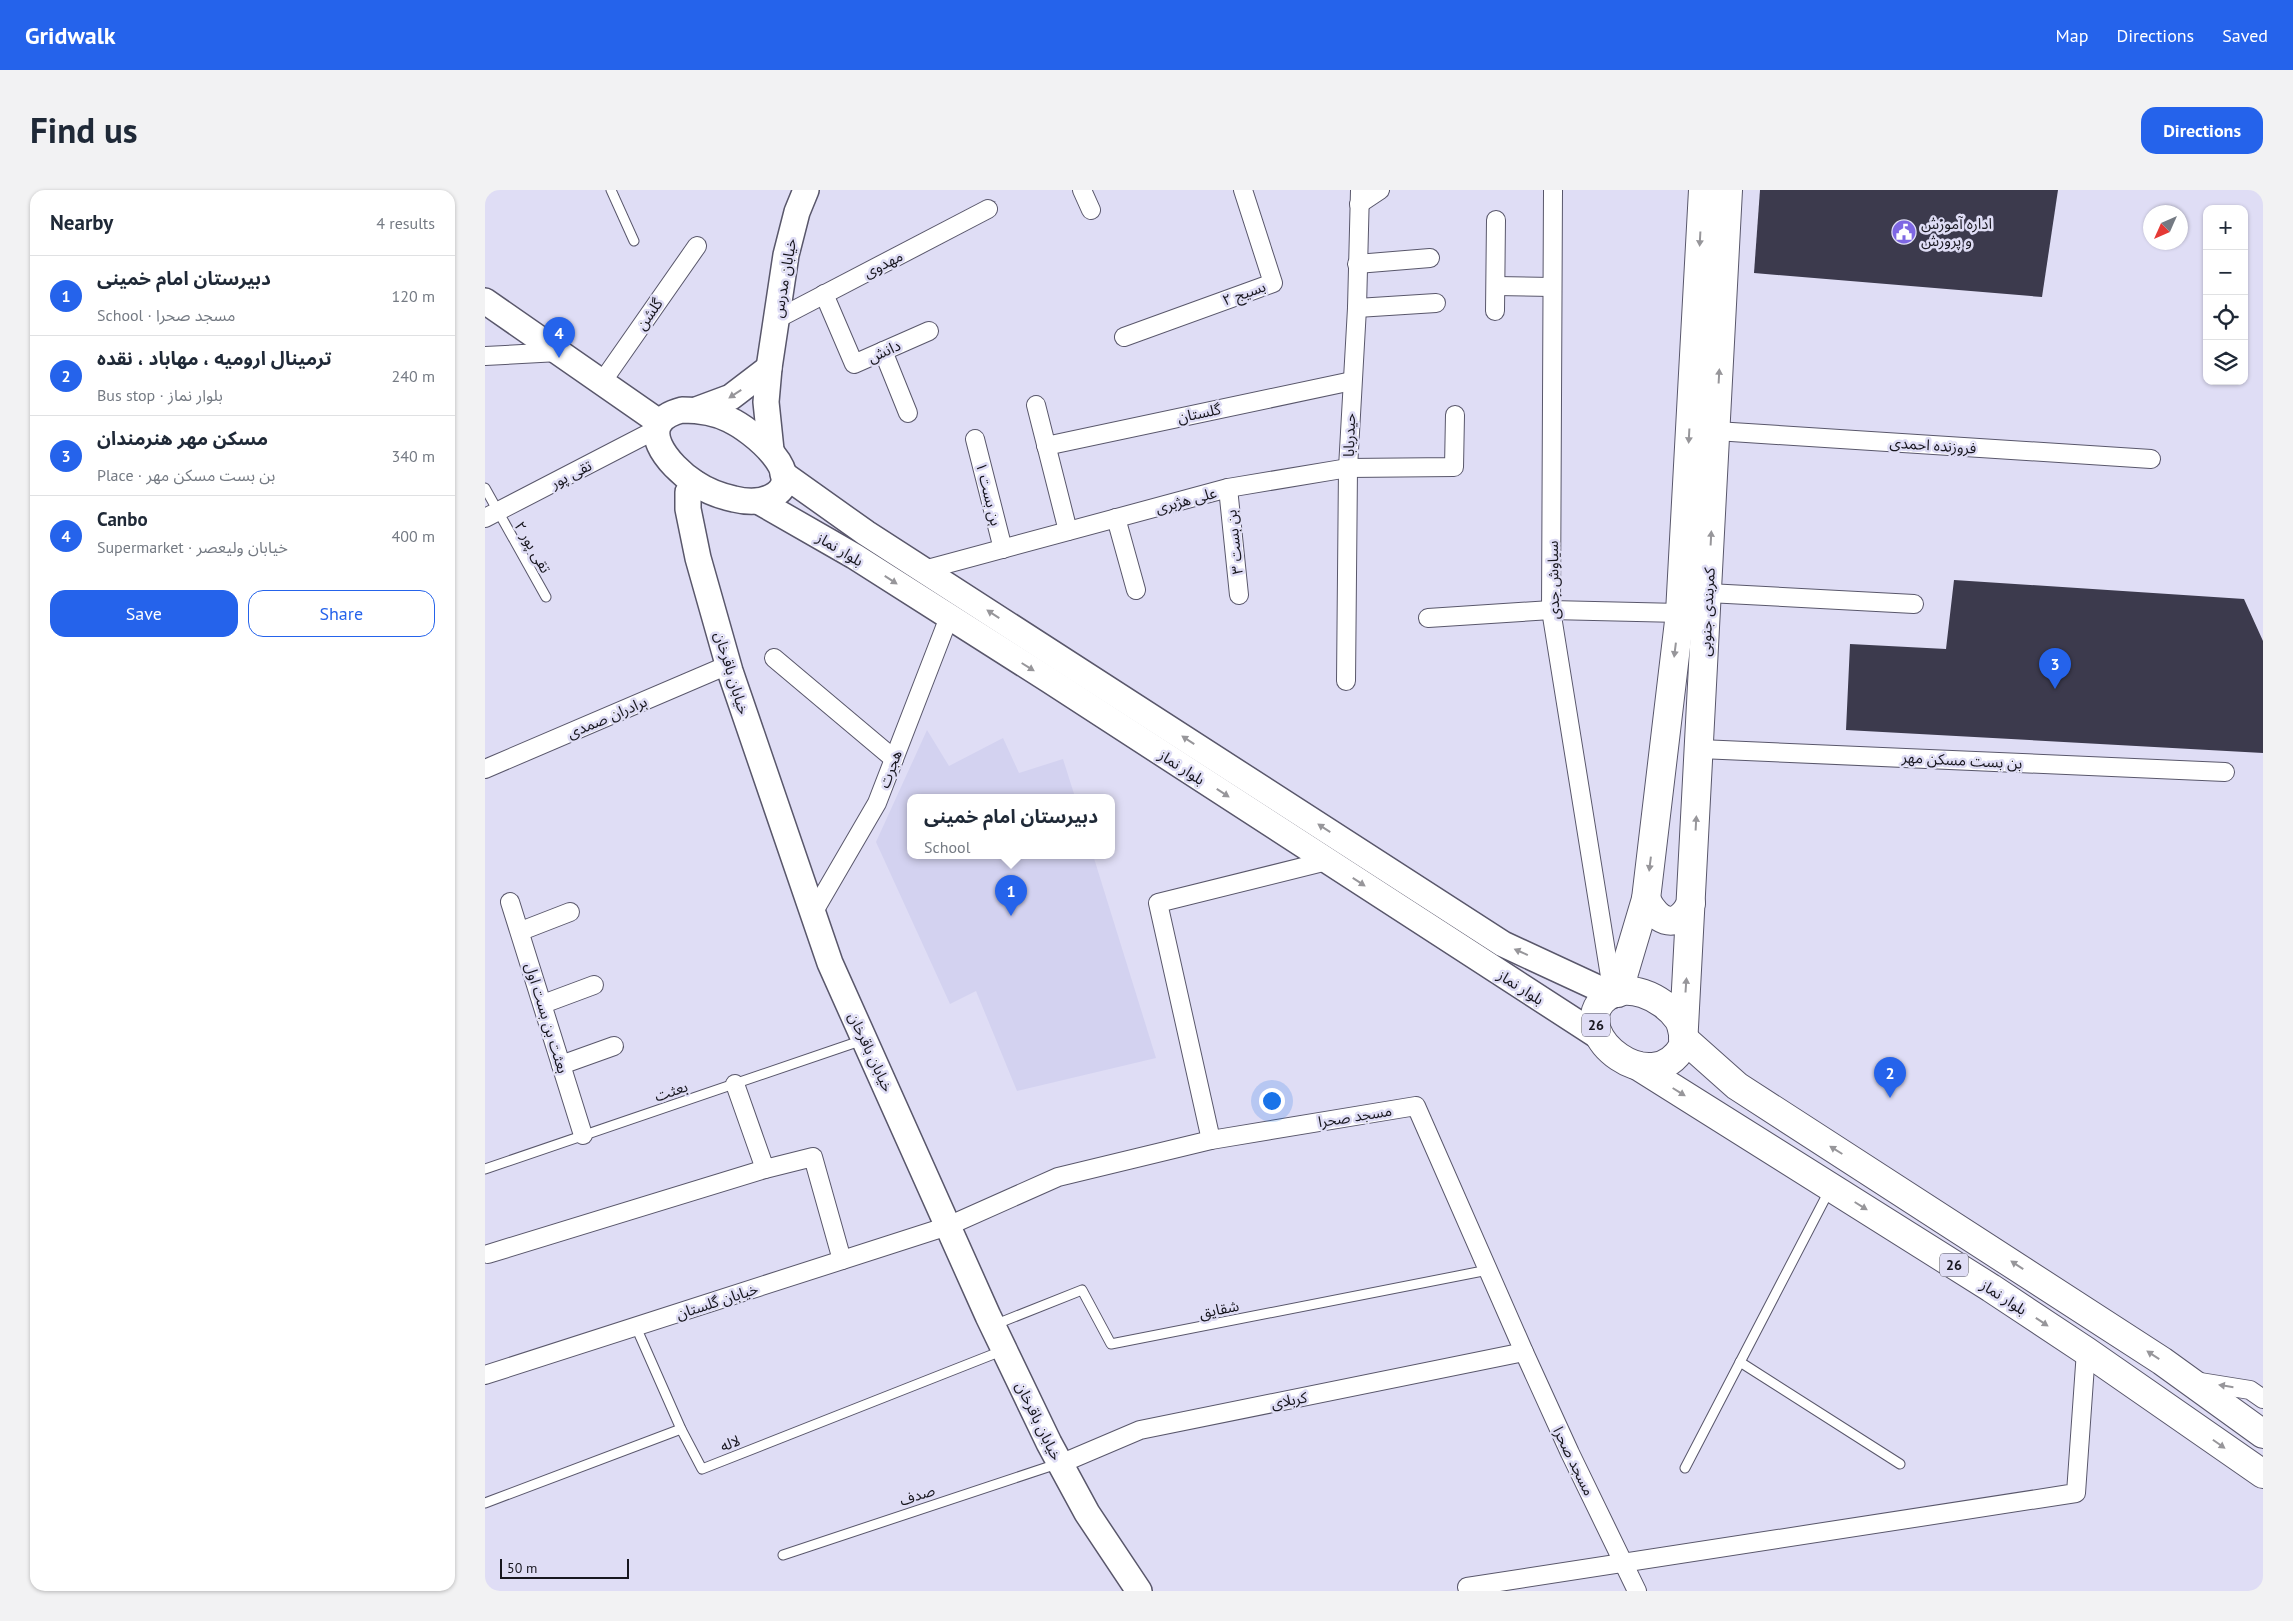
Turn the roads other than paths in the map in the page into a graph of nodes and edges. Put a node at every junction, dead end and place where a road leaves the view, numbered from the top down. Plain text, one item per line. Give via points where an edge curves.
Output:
1 (806, 190) edge
2 (1082, 190) edge
3 (1243, 190) edge
4 (1379, 190) edge
5 (1553, 190) edge
6 (1703, 190) edge
7 (1728, 190) edge
8 (613, 191) edge
9 (1359, 197) edge
10 (988, 210) dead end
11 (1091, 210) dead end
12 (1495, 220) dead end
13 (634, 241) dead end
14 (697, 246) dead end
15 (1429, 258) dead end
16 (1357, 264) junction
17 (1496, 286) junction
18 (1553, 287) junction
19 (825, 294) junction
20 (485, 301) edge
21 (1436, 303) dead end
22 (1357, 308) junction
23 (1495, 311) dead end
24 (777, 319) junction
25 (929, 331) dead end
26 (1124, 337) dead end
27 (883, 351) junction
28 (559, 352) junction
29 (485, 356) edge
30 (769, 368) junction
31 (1351, 381) junction
32 (602, 382) junction
33 (1036, 405) dead end
34 (696, 410) junction
35 (908, 413) dead end
36 (1455, 415) dead end
37 (658, 426) junction
38 (1716, 431) junction
39 (975, 440) dead end
40 (1046, 446) junction
41 (771, 450) junction
42 (2151, 459) dead end
43 (1348, 468) junction
44 (783, 474) junction
45 (695, 483) junction
46 (485, 488) edge
47 (1228, 488) junction
48 (758, 501) junction
49 (834, 510) junction
50 (491, 515) edge
51 (1116, 518) junction
52 (1068, 531) junction
53 (823, 538) junction
54 (1003, 549) junction
55 (924, 570) junction
56 (1136, 590) dead end
57 (1708, 593) junction
58 (1239, 595) dead end
59 (545, 597) dead end
60 (1914, 604) dead end
61 (1551, 610) junction
62 (1680, 613) junction
63 (949, 617) junction
64 (1428, 618) dead end
65 (774, 658) dead end
66 (729, 665) junction
67 (1346, 681) dead end
68 (1700, 749) junction
69 (894, 759) junction
70 (485, 769) edge
71 (2225, 772) dead end
72 (1327, 861) junction
73 (1646, 899) junction
74 (511, 902) dead end
75 (1691, 903) junction
76 (570, 912) dead end
77 (813, 913) junction
78 (521, 931) junction
79 (1549, 965) junction
80 (594, 985) dead end
81 (1615, 994) junction
82 (1539, 998) junction
83 (543, 1004) junction
84 (1683, 1036) junction
85 (1601, 1038) junction
86 (865, 1040) junction
87 (614, 1046) dead end
88 (561, 1065) junction
89 (1637, 1066) junction
90 (735, 1084) junction
91 (1737, 1086) junction
92 (1717, 1116) junction
93 (583, 1135) junction
94 (1211, 1140) junction
95 (485, 1169) edge
96 (765, 1169) junction
97 (1831, 1187) junction
98 (948, 1226) junction
99 (488, 1254) dead end
100 (842, 1260) junction
101 (1488, 1270) junction
102 (993, 1326) junction
103 (636, 1327) junction
104 (1004, 1350) junction
105 (2086, 1351) junction
106 (1524, 1352) junction
107 (1740, 1362) junction
108 (485, 1375) edge
109 (2197, 1387) junction
110 (2263, 1399) edge
111 (2187, 1421) junction
112 (681, 1428) junction
113 (2263, 1434) edge
114 (1060, 1464) junction
115 (1900, 1464) dead end
116 (1685, 1468) dead end
117 (2263, 1474) edge
118 (485, 1502) edge
119 (783, 1555) dead end
120 (1624, 1563) junction
121 (1467, 1587) dead end
122 (1139, 1591) edge
123 (1637, 1591) edge

1 - 24 main road, خیابان مدرس via 786,255
2 - 11 street
3 - 26 street, بسیج ۲ via 1273,283
4 - 9 street
5 - 18 street, سیاوش جدی
6 - 7 main road
6 -> 62 main road, کمربندی جنوبی
38 -> 7 main road, کمربندی جنوبی
8 - 13 lane
9 - 16 street, حیدربابا
10 - 19 street, مهدوی
12 - 17 street
14 - 32 street, گلشن
15 - 16 street
16 - 22 street, حیدربابا
17 - 18 street
17 - 23 street
18 - 61 street, سیاوش جدی
19 - 24 street, مهدوی
19 - 27 street, دانش via 854,364
20 - 28 main road
21 - 22 street
22 - 31 street, حیدربابا
24 - 30 main road, خیابان مدرس
25 - 27 street, دانش
27 - 35 street
28 - 29 street
28 - 32 main road
30 -> 34 main road via 731,397
30 - 41 main road, خیابان مدرس via 766,402
31 - 40 street, گلستان
31 - 43 street, حیدربابا
32 - 37 main road
33 - 40 street
34 - 37 main road, 26 via 670,413
34 - 41 main road, 26 via 729,419
36 - 43 street, علی هژبری via 1453,467
37 - 45 main road, 26 via 659,443 669,461
37 - 50 street, تقی پور
38 - 42 street, فروزنده احمدی
57 -> 38 main road, کمربندی جنوبی
39 - 54 street, بن بست ۱
40 - 52 street
41 - 44 main road, 26
43 - 47 street, علی هژبری
43 - 67 street, حیدربابا
44 - 48 main road via 779,492
44 - 49 main road, بلوار نماز / 26
45 - 48 main road, 26 via 728,498
45 - 66 main road, خیابان باقرخان via 688,492 688,509 698,558
46 - 50 lane, تقی پور ۲
47 - 51 street, علی هژبری
47 - 58 street, بن بست ۳
48 - 53 main road, بلوار نماز / 26
49 - 53 main road via 822,512 816,520
49 - 55 main road, بلوار نماز / 26
50 - 59 lane, تقی پور ۲
51 - 52 street, علی هژبری
51 - 56 street
52 - 54 street, علی هژبری
53 -> 63 main road, بلوار نماز / 26
54 - 55 street, علی هژبری
79 -> 55 main road, بلوار نماز / 26 via 1503,944
57 - 60 street
57 - 68 main road, کمربندی جنوبی
61 - 62 street
61 - 64 street
61 - 81 street, سیاوش جدی
62 -> 73 main road, کمربندی جنوبی
63 - 69 street, هجرت
63 -> 72 main road, بلوار نماز / 26
65 - 69 street
66 - 70 street, برادران صمدی
66 - 77 main road, خیابان باقرخان
68 - 71 street, بن بست مسکن مهر
75 -> 68 main road, کمربندی جنوبی
69 - 77 street, هجرت via 877,803
72 -> 82 main road, بلوار نماز / 26
72 - 94 street via 1158,903
73 - 75 main road via 1652,912 1663,920 1675,920 1686,914
73 - 81 main road, کمربندی جنوبی
74 - 78 street, بعثت بن بست اول
84 -> 75 main road, کمربندی جنوبی
76 - 78 street
77 - 86 main road, خیابان باقرخان via 830,963
78 - 83 street, بعثت بن بست اول
79 - 81 main road, بلوار نماز / 26
79 - 82 main road via 1555,987 1550,995
80 - 83 street
81 - 84 main road, 26 via 1627,991 1657,999 1679,1021
81 - 85 main road, 26 via 1602,1002 1597,1012 1596,1026
82 - 85 main road, بلوار نماز / 26
83 - 88 street, بعثت بن بست اول
84 - 89 main road, 26 via 1683,1046 1677,1058 1653,1068
84 - 91 main road, 26
85 - 89 main road, 26 via 1610,1051
86 - 90 lane, بعثت
86 - 98 main road, خیابان باقرخان
87 - 88 street
88 - 93 street, بعثت بن بست اول
89 -> 92 main road, بلوار نماز / 26
90 - 93 lane, بعثت
90 - 96 street
91 - 92 main road via 1728,1086 1717,1092 1714,1101
109 -> 91 main road, 26 via 2008,1260
92 - 97 main road, بلوار نماز / 26
93 - 95 lane, بعثت
94 - 98 street, خیابان گلستان via 1058,1177
94 - 101 street, مسجد صحرا via 1415,1106
96 - 99 street
96 - 100 street via 813,1157
97 -> 105 main road, بلوار نماز / 26
97 - 107 lane
98 - 100 street, خیابان گلستان
98 - 102 main road, خیابان باقرخان
100 - 103 street, خیابان گلستان
101 - 102 lane, شقایق via 1111,1344 1082,1290
101 - 106 street, مسجد صحرا
102 - 104 main road, خیابان باقرخان
103 - 108 street, خیابان گلستان
103 - 112 lane
104 - 112 lane, لاله via 702,1469
104 - 114 main road, خیابان باقرخان
105 - 111 main road, بلوار نماز / 26
105 - 120 street via 2076,1493
106 - 114 street, کربلای via 1140,1430
106 - 120 street, مسجد صحرا
107 - 115 lane
107 - 116 lane
110 -> 109 street via 2249,1390
109 - 111 main road
109 - 113 main road, 26
111 -> 117 main road, بلوار نماز / 26
112 - 118 lane
114 - 119 lane, صدف
114 - 122 main road, خیابان باقرخان
120 - 121 street
120 - 123 street, مسجد صحرا

